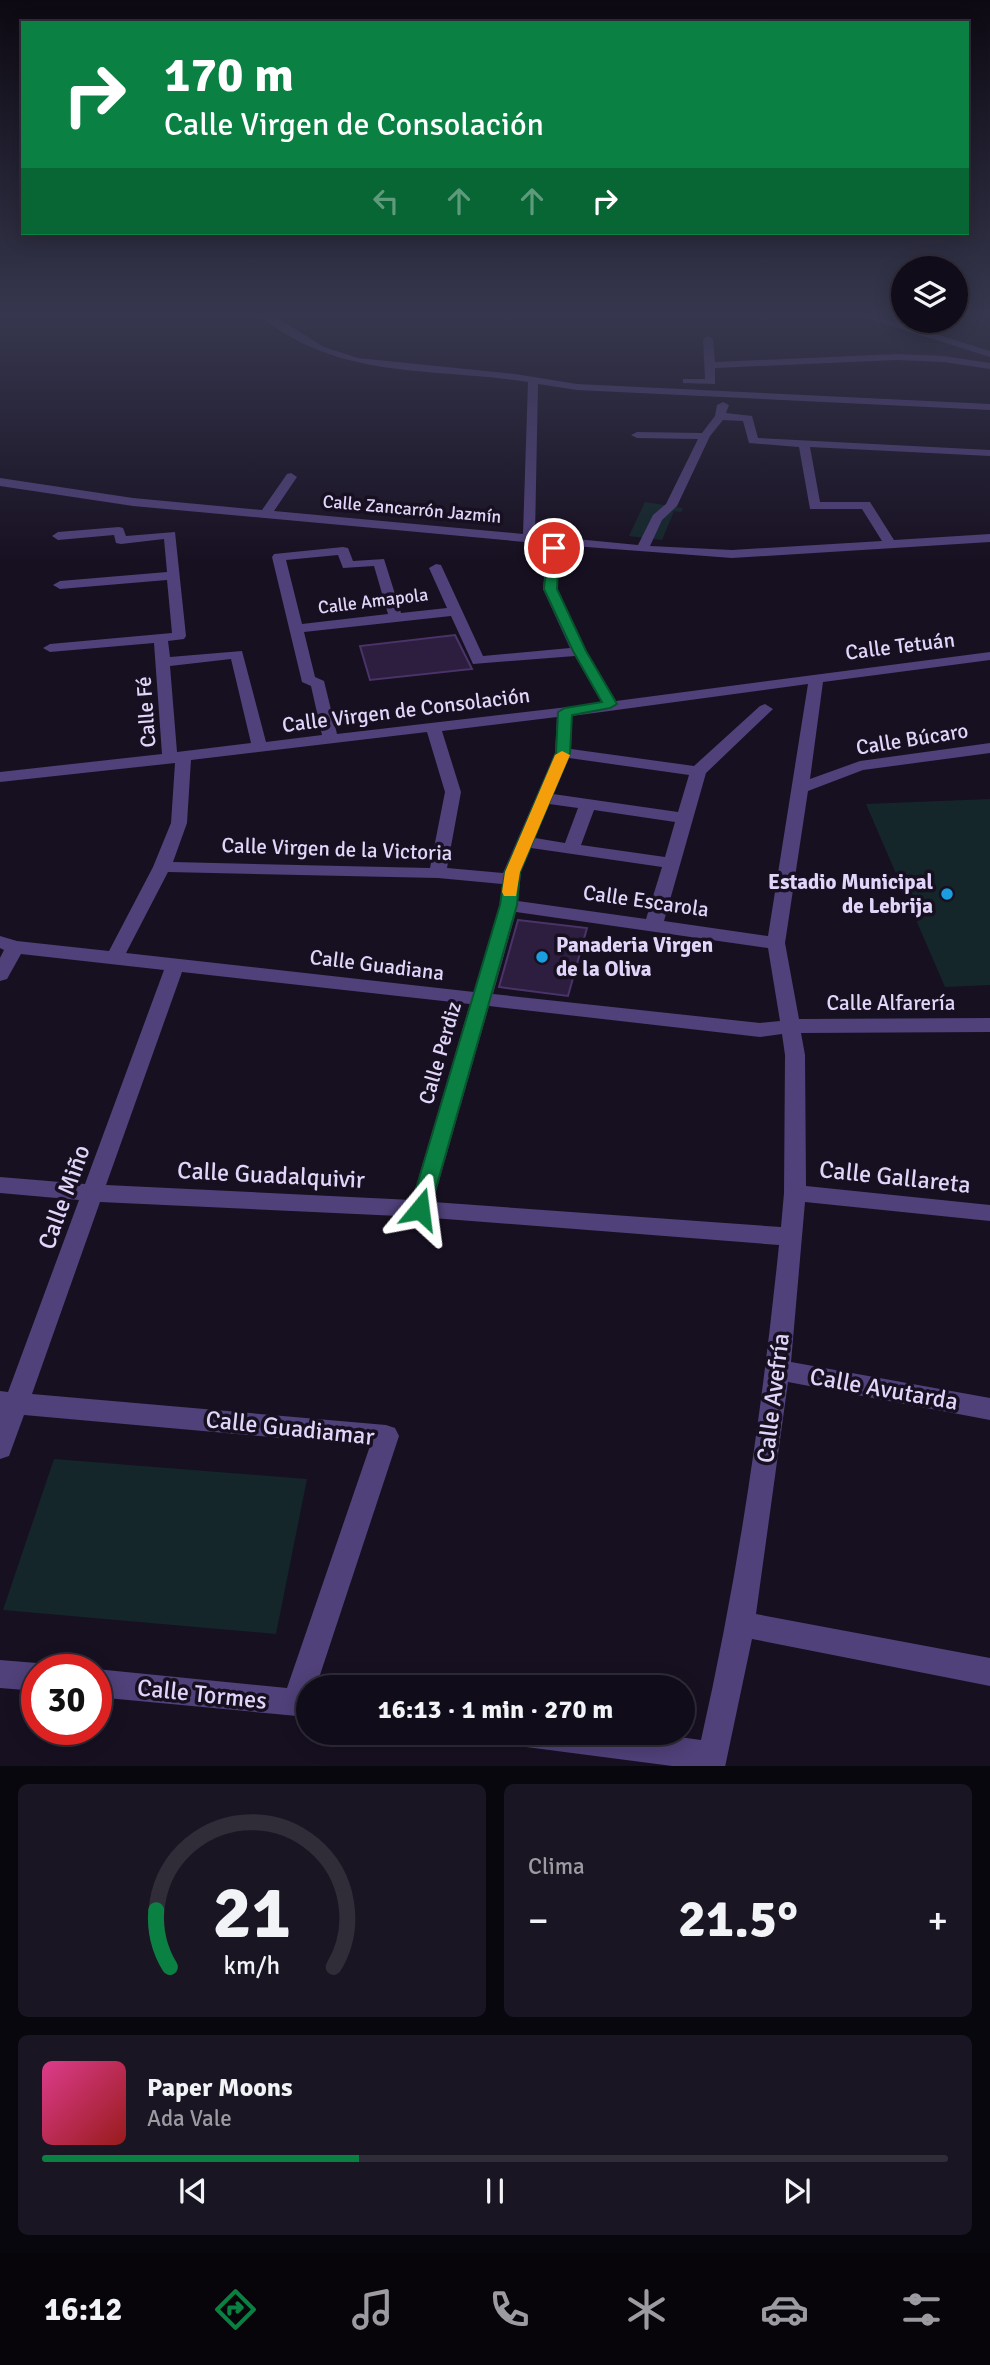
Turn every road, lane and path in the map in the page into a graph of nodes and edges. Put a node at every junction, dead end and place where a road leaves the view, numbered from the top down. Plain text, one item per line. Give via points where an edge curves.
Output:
1 (533, 396) edge
2 (726, 396) edge
3 (873, 396) edge
4 (985, 407) edge
5 (720, 416) junction
6 (637, 435) dead end
7 (705, 436) junction
8 (804, 443) junction
9 (990, 453) edge
10 (291, 477) dead end
11 (0, 482) edge
12 (266, 514) junction
13 (58, 536) dead end
14 (529, 536) junction
15 (990, 538) edge
16 (554, 544) junction
17 (890, 544) junction
18 (642, 549) junction
19 (436, 568) dead end
20 (174, 575) junction
21 (60, 585) dead end
22 (454, 611) junction
23 (396, 618) junction
24 (296, 629) junction
25 (160, 638) junction
26 (50, 649) dead end
27 (579, 651) junction
28 (990, 656) edge
29 (163, 663) junction
30 (816, 678) junction
31 (610, 704) junction
32 (765, 709) dead end
33 (565, 712) junction
34 (433, 727) junction
35 (331, 740) junction
36 (260, 748) junction
37 (990, 748) edge
38 (563, 753) junction
39 (177, 758) junction
40 (698, 771) junction
41 (0, 777) edge
42 (801, 788) junction
43 (544, 798) junction
44 (587, 804) junction
45 (684, 818) junction
46 (525, 842) junction
47 (571, 848) junction
48 (672, 863) junction
49 (162, 867) junction
50 (438, 873) junction
51 (511, 879) junction
52 (509, 905) junction
53 (654, 924) junction
54 (776, 943) junction
55 (7, 944) edge
56 (115, 957) junction
57 (175, 964) junction
58 (0, 975) edge
59 (479, 1000) junction
60 (792, 1026) junction
61 (990, 1026) edge
62 (0, 1185) edge
63 (94, 1193) junction
64 (795, 1193) junction
65 (420, 1209) junction
66 (990, 1213) edge
67 (791, 1237) junction
68 (778, 1370) junction
69 (8, 1402) edge
70 (990, 1409) edge
71 (0, 1448) edge
72 (741, 1623) junction
73 (990, 1672) edge
74 (0, 1674) edge
75 (311, 1675) edge
76 (21, 1676) edge
77 (112, 1685) edge
78 (296, 1703) edge
79 (609, 1745) edge
80 (711, 1761) edge

1 - 14 street
2 - 5 street
3 - 4 street
5 - 7 street
5 - 8 street via 748,418 753,441
6 - 7 street
7 - 18 street via 671,506 657,518
8 - 9 street
8 - 17 street via 814,506 866,505
10 - 12 street
11 - 12 street, Calle Zancarrón Jazmín via 133,502
12 - 14 street, Calle Zancarrón Jazmín
13 - 20 street via 119,531 121,540 170,535
14 - 16 street, Calle Zancarrón Jazmín
15 - 17 street, Calle Zancarrón Jazmín
16 - 18 street, Calle Zancarrón Jazmín
16 - 27 street via 551,589
17 - 18 street, Calle Zancarrón Jazmín via 732,554
19 - 22 street
20 - 21 street
20 - 25 street via 179,636
22 - 23 street, Calle Amapola
22 - 27 street via 478,661
23 - 24 street, Calle Amapola
23 - 24 street via 379,562 348,565 343,551 279,557
24 - 35 street via 309,682 317,681
25 - 26 street
25 - 29 street, Calle Fé
27 - 31 street
28 - 30 street, Calle Tetuán
29 - 36 street via 237,654
29 - 39 street, Calle Fé
30 - 31 street, Calle Virgen de Consolación
30 - 42 street
31 - 33 street, Calle Virgen de Consolación
32 - 40 street
33 - 34 street, Calle Virgen de Consolación
33 - 38 street, Calle Perdiz
34 - 35 street, Calle Virgen de Consolación
34 - 50 street via 453,792
35 - 36 street, Calle Virgen de Consolación
36 - 39 street, Calle Virgen de Consolación
37 - 42 street, Calle Búcaro via 860,766
38 - 40 street
38 - 43 street, Calle Perdiz
39 - 41 street, Calle Virgen de Consolación
39 - 49 street, Calle Fé via 179,823
40 - 45 street
42 - 54 street
43 - 44 street
43 - 46 street, Calle Perdiz
44 - 45 street
44 - 47 street
45 - 48 street
46 - 47 street
46 - 51 street, Calle Perdiz
47 - 48 street
48 - 53 street
49 - 50 street, Calle Virgen de la Victoria
49 - 56 street, Calle Fé
50 - 51 street, Calle Virgen de la Victoria
51 - 52 street, Calle Perdiz
52 - 53 street, Calle Escarola
52 - 59 street, Calle Perdiz
53 - 54 street, Calle Escarola
54 - 60 street, Calle Avefría
55 - 56 street, Calle Guadiana
55 - 58 street
56 - 57 street, Calle Guadiana
57 - 59 street, Calle Guadiana
57 - 63 street, Calle Miño
59 - 60 street, Calle Guadiana via 760,1030
59 - 65 street, Calle Perdiz
60 - 61 street, Calle Alfarería
60 - 64 street, Calle Avefría
62 - 63 street, Calle Guadalquivir
63 - 65 street, Calle Guadalquivir
63 - 69 street, Calle Miño
64 - 66 street, Calle Gallareta
64 - 67 street, Calle Avefría
65 - 67 street, Calle Guadalquivir
67 - 68 street, Calle Avefría
68 - 70 street, Calle Avutarda
68 - 72 street, Calle Avefría
69 - 71 street, Calle Miño
69 - 75 street, Calle Guadiamar via 386,1436
72 - 73 street
72 - 80 street, Calle Avefría
74 - 76 street
77 - 78 street, Calle Tormes
79 - 80 street

